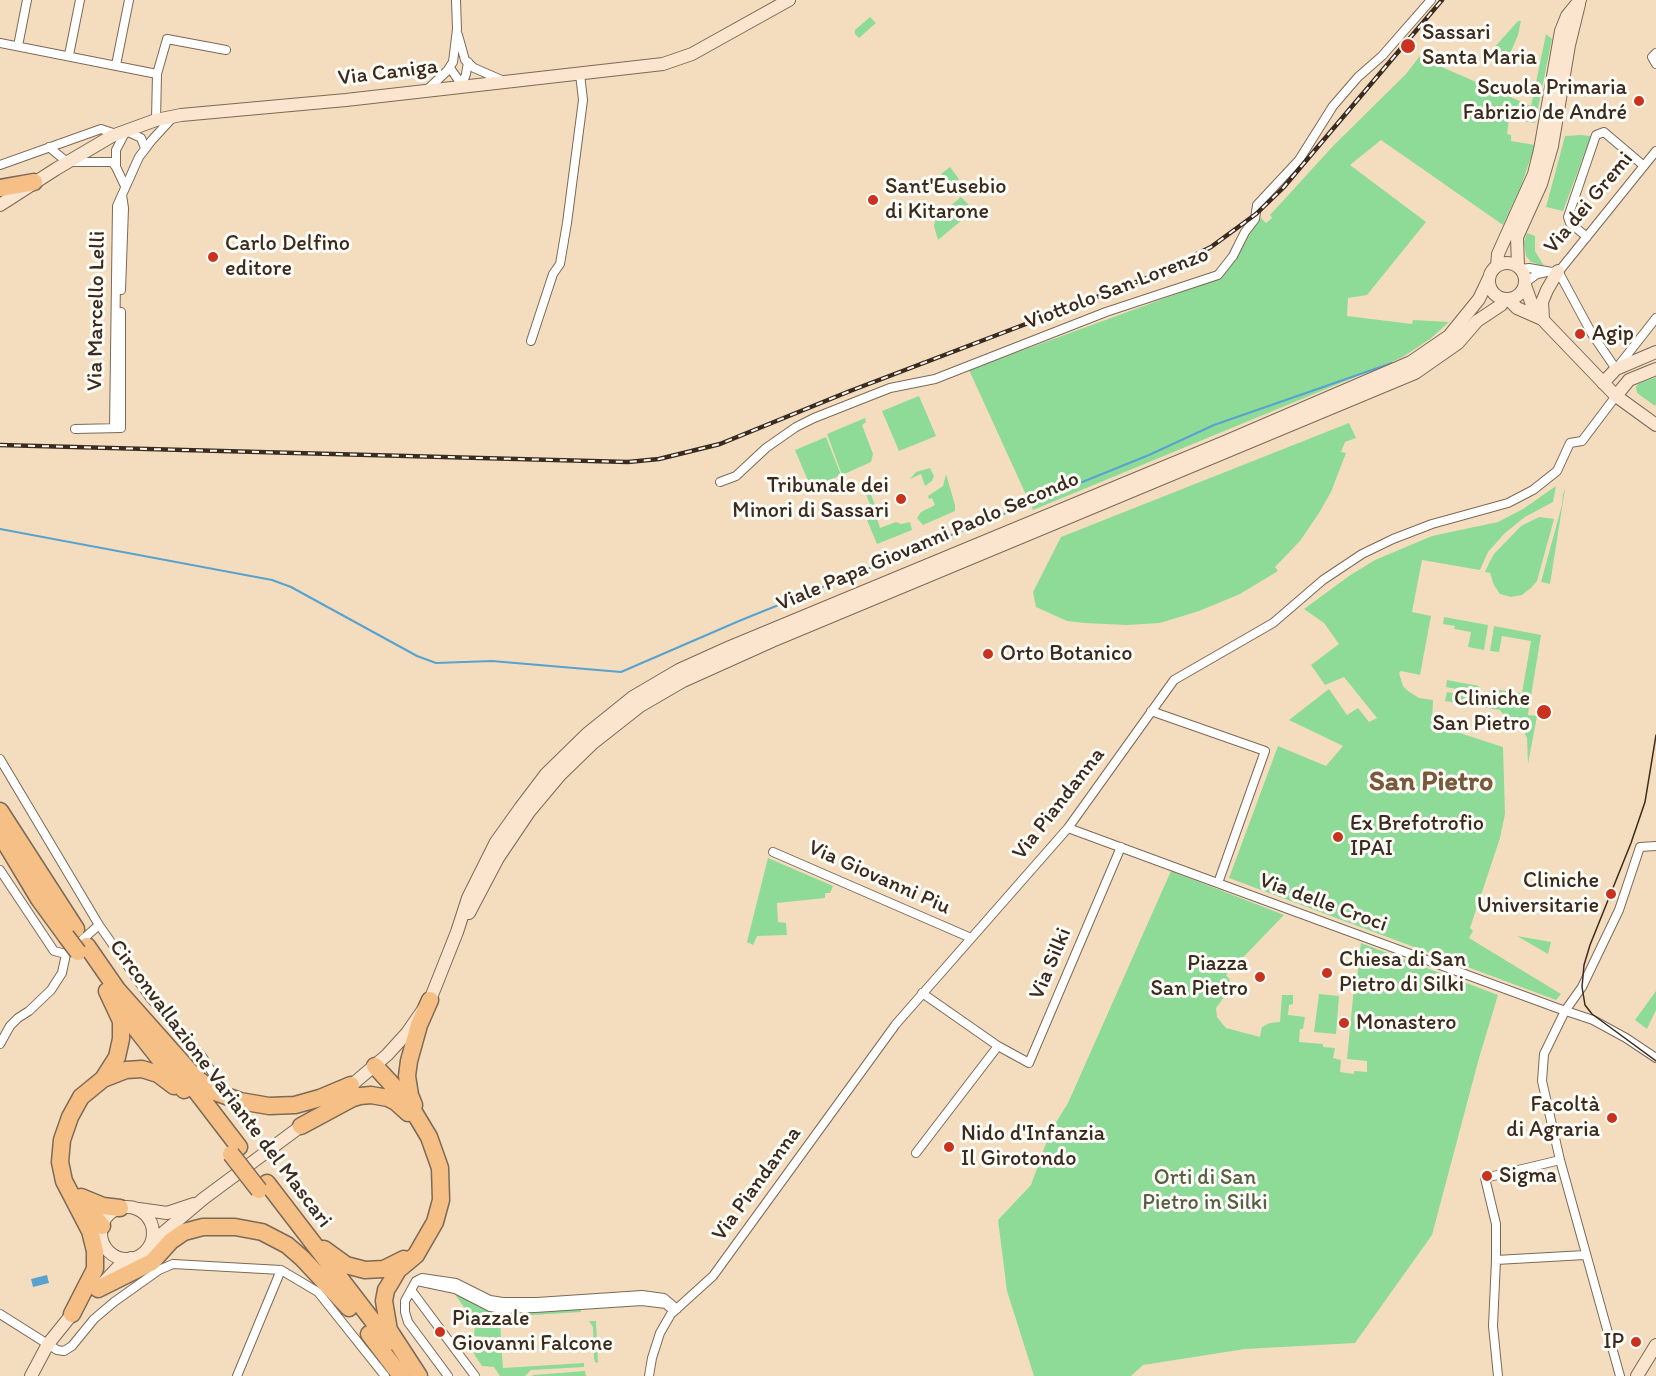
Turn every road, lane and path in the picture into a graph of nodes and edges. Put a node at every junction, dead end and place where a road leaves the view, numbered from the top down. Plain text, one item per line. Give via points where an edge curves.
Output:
1 (27, 0) edge
2 (80, 0) edge
3 (129, 0) edge
4 (456, 0) edge
5 (789, 0) edge
6 (1431, 0) edge
7 (1575, 2) edge
8 (457, 29) junction
9 (0, 43) edge
10 (18, 46) junction
11 (226, 50) dead end
12 (1656, 53) edge
13 (69, 55) junction
14 (468, 62) junction
15 (1656, 64) edge
16 (116, 65) junction
17 (450, 68) junction
18 (157, 74) junction
19 (580, 74) junction
20 (505, 81) junction
21 (462, 85) junction
22 (428, 89) junction
23 (175, 116) junction
24 (156, 120) junction
25 (122, 132) junction
26 (49, 147) junction
27 (146, 148) junction
28 (1656, 150) edge
29 (67, 162) junction
30 (0, 165) edge
31 (1644, 166) junction
32 (116, 167) junction
33 (34, 182) junction
34 (125, 186) junction
35 (0, 188) edge
36 (0, 205) edge
37 (1587, 237) junction
38 (1521, 265) junction
39 (1497, 266) junction
40 (1552, 272) junction
41 (1489, 278) junction
42 (1525, 283) junction
43 (1510, 302) junction
44 (1656, 318) edge
45 (1543, 320) junction
46 (531, 341) dead end
47 (1656, 352) edge
48 (1616, 369) junction
49 (1656, 369) edge
50 (1603, 383) junction
51 (1616, 396) junction
52 (1654, 420) edge
53 (75, 429) dead end
54 (720, 482) dead end
55 (1151, 711) junction
56 (0, 759) edge
57 (0, 811) edge
58 (1068, 828) junction
59 (0, 834) edge
60 (1656, 846) edge
61 (1121, 847) junction
62 (773, 852) dead end
63 (0, 870) edge
64 (1218, 883) junction
65 (99, 925) junction
66 (71, 932) junction
67 (457, 932) junction
68 (971, 938) junction
69 (77, 951) junction
70 (111, 989) junction
71 (922, 993) junction
72 (430, 1000) junction
73 (1565, 1011) junction
74 (0, 1044) edge
75 (998, 1046) junction
76 (1656, 1058) edge
77 (375, 1066) junction
78 (103, 1079) junction
79 (217, 1080) dead end
80 (351, 1085) junction
81 (198, 1108) junction
82 (301, 1126) junction
83 (422, 1126) junction
84 (235, 1150) junction
85 (916, 1153) dead end
86 (1560, 1160) junction
87 (60, 1162) junction
88 (263, 1187) junction
89 (75, 1193) junction
90 (203, 1199) junction
91 (128, 1208) junction
92 (102, 1234) junction
93 (151, 1243) junction
94 (421, 1246) junction
95 (1585, 1255) junction
96 (131, 1258) junction
97 (1496, 1260) junction
98 (281, 1270) junction
99 (411, 1290) junction
100 (93, 1292) junction
101 (349, 1308) junction
102 (675, 1310) junction
103 (0, 1314) edge
104 (72, 1314) junction
105 (48, 1344) junction
106 (1656, 1345) edge
107 (31, 1376) edge
108 (237, 1376) edge
109 (385, 1376) edge
110 (401, 1376) edge
111 (417, 1376) edge
112 (448, 1376) edge
113 (475, 1376) edge
114 (649, 1376) edge
115 (1498, 1376) edge
116 (1620, 1376) edge
117 (1637, 1376) edge

1 - 10 street
2 - 13 street
3 - 16 street
4 - 8 street
5 - 19 main road, Via Caniga via 692,54 663,64
6 - 54 street, Viottolo San Lorenzo via 1333,106 1306,150 1257,205 1255,219 1218,275 1106,312 935,379 890,388 814,418 781,437 736,476
7 - 38 main road via 1552,146 1541,184 1517,237
7 - 39 main road via 1561,31 1534,174 1498,254
8 - 14 street
8 - 17 street
9 - 10 street
10 - 13 street
11 - 18 street via 167,39
12 - 15 street via 1652,57
13 - 16 street
14 - 20 street
14 - 21 street
16 - 18 street
17 - 21 street
17 - 22 street
18 - 24 street
19 - 20 main road, Via Caniga
19 - 46 street via 583,100 560,264 553,274
20 - 21 main road, Via Caniga
21 - 22 main road, Via Caniga
22 - 23 main road, Via Caniga
23 - 24 main road, Via Caniga
23 - 27 street, Via Marcello Lelli
24 - 25 main road, Via Caniga
25 - 26 street via 101,129
25 - 27 street via 141,138
25 - 29 main road, Via Caniga
25 - 32 street
26 - 29 street
26 - 30 street
27 - 34 street, Via Marcello Lelli
28 - 31 street, Via dei Gremi
29 - 32 street via 112,162
29 - 33 main road, Via Caniga
31 - 37 street, Via dei Gremi
31 - 37 street via 1604,132 1596,135 1568,218
32 - 34 street
33 - 35 highway
33 - 36 main road, Via Caniga
34 - 53 street, Via Marcello Lelli via 117,428
37 - 40 street, Via dei Gremi
38 - 39 main road
38 - 40 street, Via dei Gremi
38 - 42 main road
39 - 41 main road
40 - 42 street, Via dei Gremi
40 - 45 main road via 1542,302
40 - 48 street
41 - 43 main road via 1494,294
41 - 67 main road, Viale Papa Giovanni Paolo Secondo via 1479,299 1449,336 1411,362 730,647 633,697 587,734 546,774 520,807 496,842 468,897
42 - 43 main road
42 - 45 main road
43 - 45 main road
43 - 67 main road, Viale Papa Giovanni Paolo Secondo via 1477,321 1451,349 1415,373 772,641 683,681 640,706 593,743 535,805 498,858
44 - 48 street
45 - 50 main road
47 - 48 main road
48 - 50 main road
49 - 51 main road via 1629,380
50 - 51 main road
51 - 52 main road
51 - 55 street, Via Piandanna via 1582,441 1570,443 1557,471 1533,490 1508,503 1432,524 1362,554 1323,580 1274,623 1174,680
55 - 58 street, Via Piandanna
55 - 64 street via 1265,751
56 - 65 street
57 - 66 highway, Circonvallazione Variante del Mascari
58 - 61 street, Via delle Croci
58 - 68 street, Via Piandanna
59 - 66 highway, Circonvallazione Variante del Mascari via 39,899
60 - 73 street via 1640,847 1620,909 1582,987
61 - 64 street, Via delle Croci
61 - 75 street, Via Silki via 1029,1063
62 - 68 street, Via Giovanni Piu
63 - 69 street via 54,951
64 - 73 street, Via delle Croci
65 - 69 street
65 - 79 street via 150,998 201,1055
66 - 69 highway, Circonvallazione Variante del Mascari, bridge
67 - 72 main road, Viale Papa Giovanni Paolo Secondo
68 - 71 street, Via Piandanna
69 - 70 highway, Circonvallazione Variante del Mascari
69 - 74 street via 51,990 10,1026
70 - 78 highway via 121,1021 121,1039 117,1057
70 - 80 highway via 194,1076 215,1092 269,1106 295,1105
70 - 81 highway, Circonvallazione Variante del Mascari
70 - 84 highway, Circonvallazione Variante del Mascari
71 - 75 street, Via Silki
71 - 102 street, Via Piandanna via 713,1276
72 - 77 main road, Viale Papa Giovanni Paolo Secondo via 398,1044
72 - 83 highway via 412,1047 407,1076
73 - 76 street, Via delle Croci via 1606,1026
73 - 86 street via 1544,1054 1542,1081
75 - 85 street
77 - 80 main road, Viale Papa Giovanni Paolo Secondo
77 - 83 highway via 408,1102
78 - 81 highway via 126,1070 142,1069 165,1079
78 - 87 highway via 81,1097 70,1118
80 - 82 main road, Viale Papa Giovanni Paolo Secondo
81 - 84 highway, Circonvallazione Variante del Mascari
82 - 83 highway via 353,1098 371,1095 396,1102
82 - 90 main road, Viale Papa Giovanni Paolo Secondo
83 - 94 highway via 439,1162 442,1190 435,1222
84 - 88 highway, Circonvallazione Variante del Mascari
86 - 95 street
86 - 97 street via 1485,1178 1496,1224
87 - 89 highway
87 - 104 highway via 64,1181 90,1231 95,1251 94,1269
88 - 94 highway via 328,1253 346,1265 384,1269
88 - 101 highway, Circonvallazione Variante del Mascari
88 - 111 highway, Circonvallazione Variante del Mascari
89 - 91 highway via 103,1206
89 - 92 highway
90 - 91 main road, Viale Papa Giovanni Paolo Secondo via 166,1213
90 - 93 main road, Viale Papa Giovanni Paolo Secondo
91 - 92 main road via 107,1216
91 - 93 main road via 146,1215 152,1225
92 - 96 main road via 108,1250 116,1256
92 - 100 main road via 100,1272
93 - 96 main road via 143,1253
94 - 111 highway via 398,1270 384,1301 389,1330
95 - 97 street
95 - 116 street
96 - 100 main road
97 - 115 street via 1493,1326
98 - 105 street via 173,1264 114,1302 72,1346 64,1351
98 - 108 street
98 - 109 street via 318,1292
99 - 102 street via 416,1281 455,1289 490,1307 642,1301 666,1304
99 - 112 street via 405,1301 408,1322
99 - 113 street
100 - 101 highway via 152,1262 184,1232 210,1226 235,1227 262,1232 287,1245
100 - 104 main road
101 - 110 highway, Circonvallazione Variante del Mascari
102 - 114 street, Via Piandanna via 660,1333
103 - 105 street
104 - 105 main road
105 - 107 main road
106 - 117 main road

